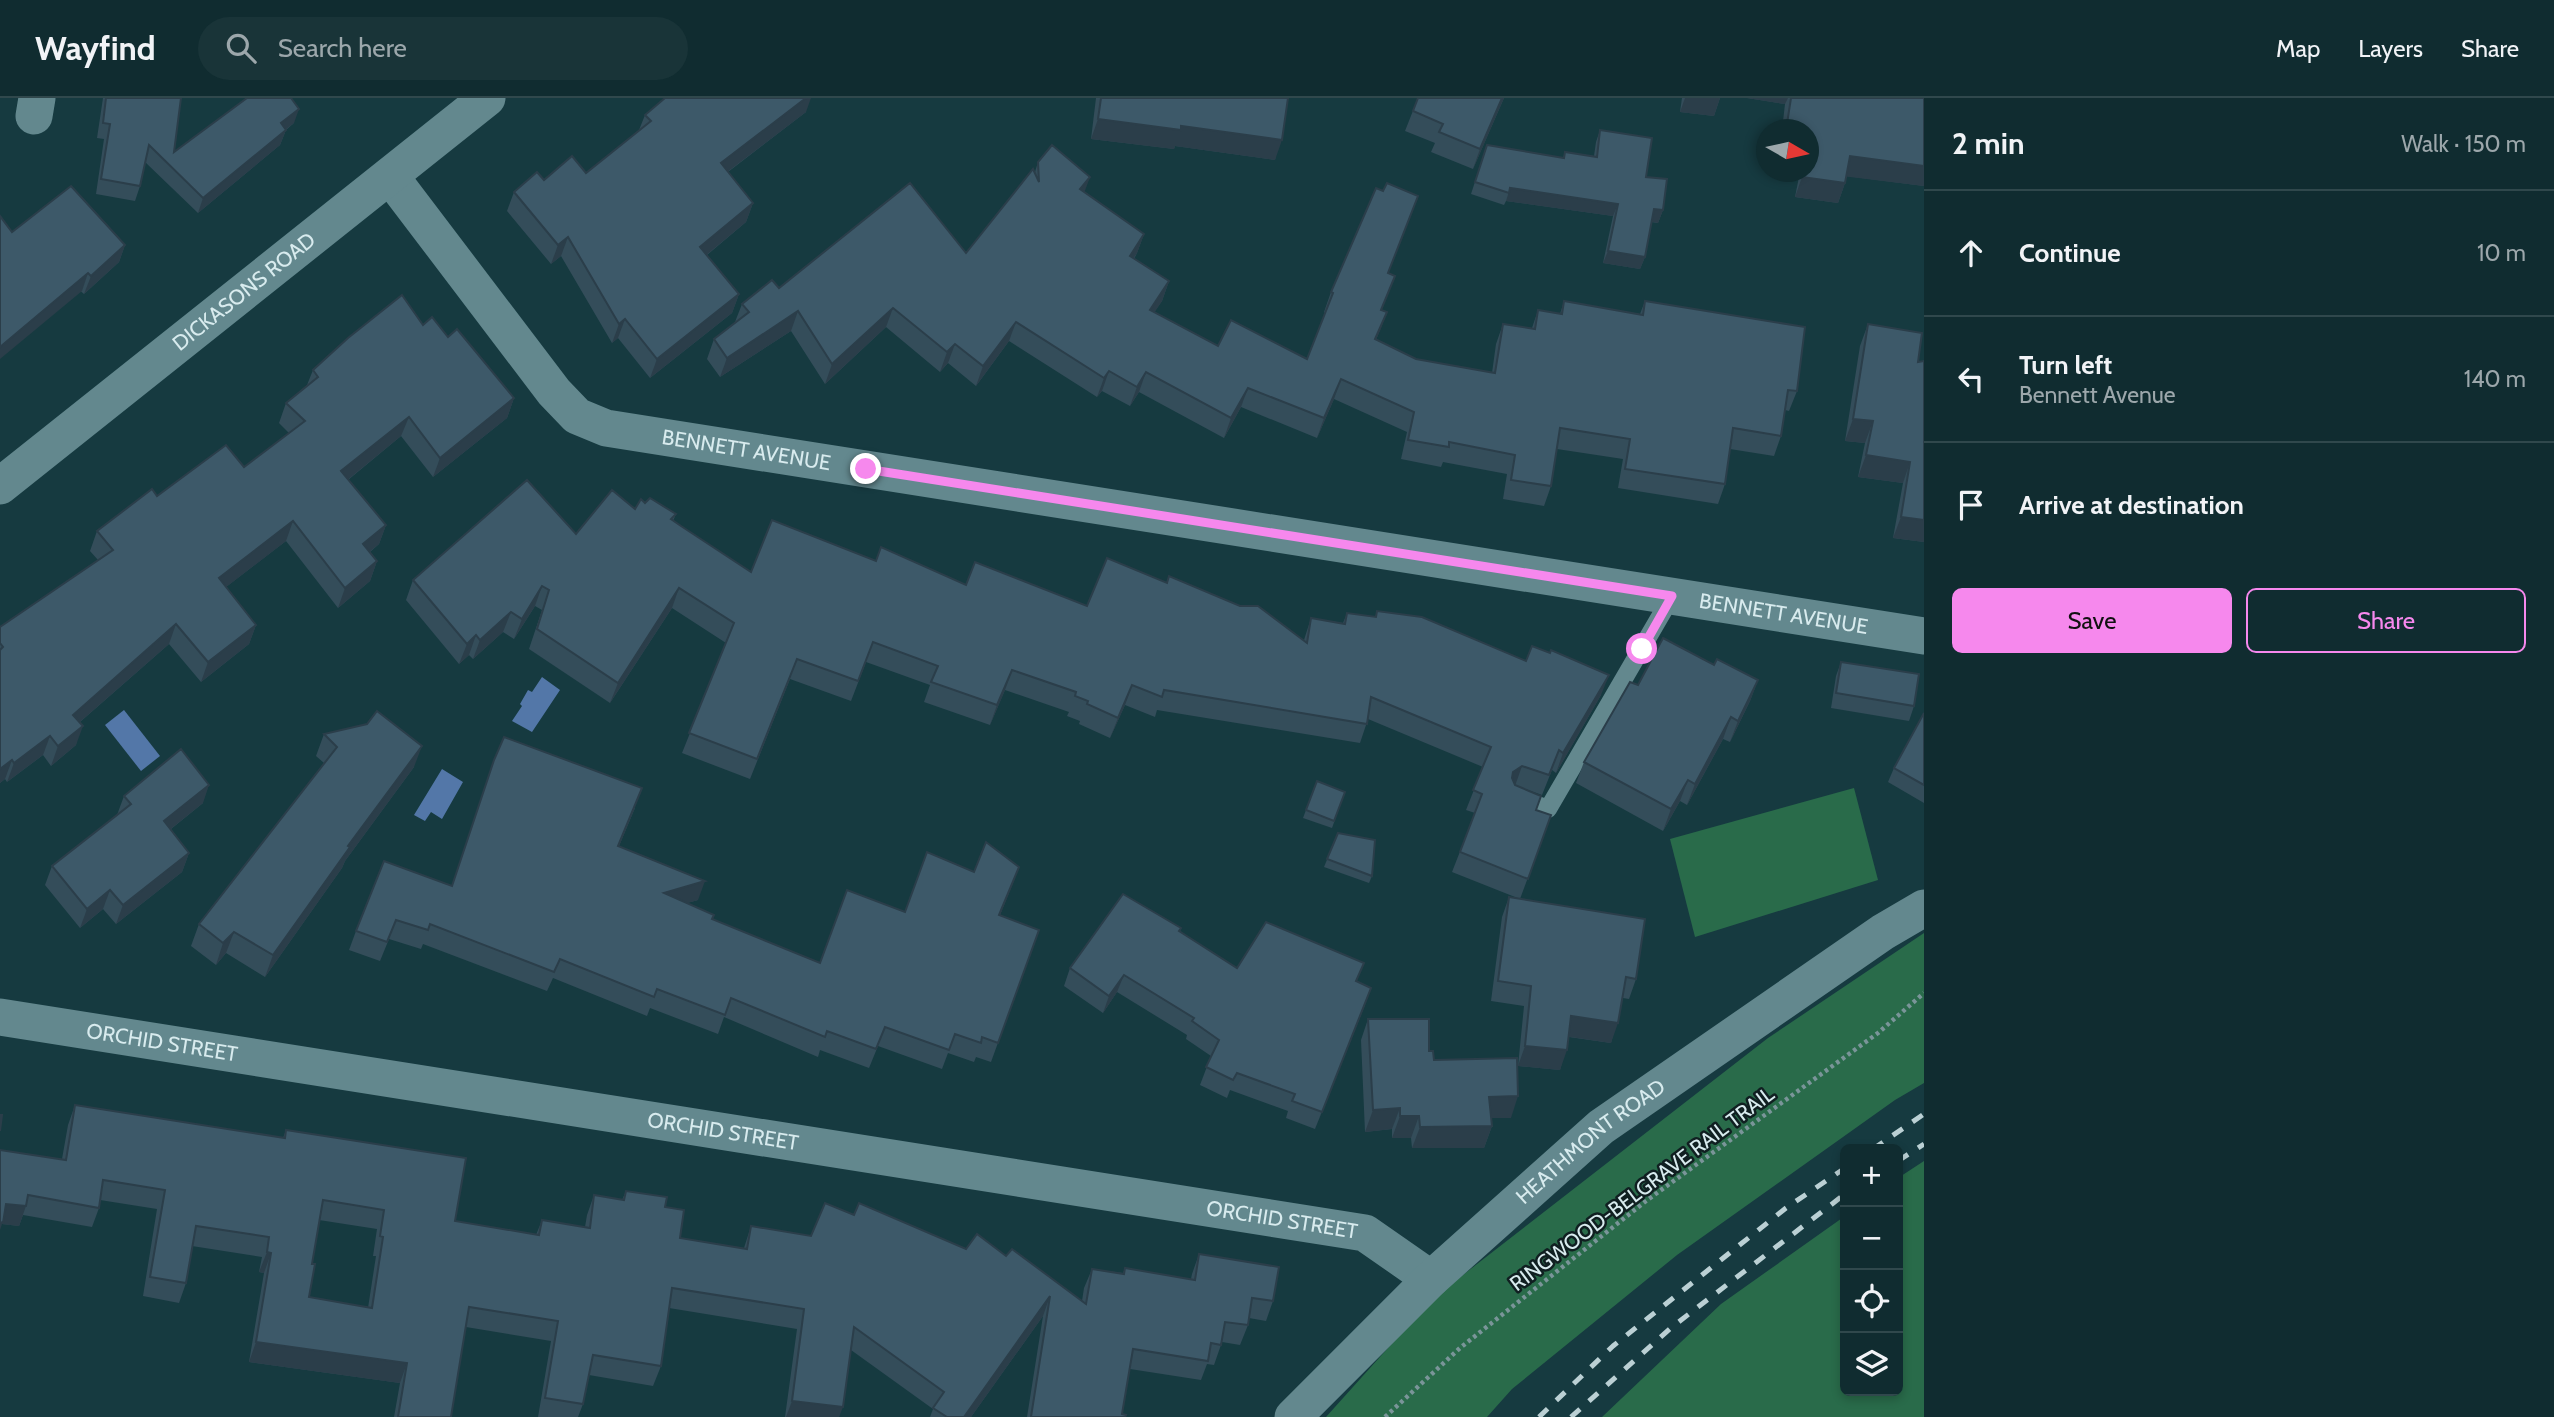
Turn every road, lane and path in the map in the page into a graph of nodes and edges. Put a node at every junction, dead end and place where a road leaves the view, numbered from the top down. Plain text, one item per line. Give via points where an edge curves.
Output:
1 (487, 98) edge
2 (390, 176) junction
3 (0, 486) edge
4 (1672, 596) junction
5 (1924, 636) edge
6 (1516, 797) edge
7 (1924, 908) edge
8 (1924, 993) edge
9 (0, 1017) edge
10 (1431, 1279) junction
11 (1293, 1417) edge
12 (1385, 1417) edge

1 - 2 street, DICKASONS ROAD
2 - 3 street, DICKASONS ROAD
2 - 4 street, BENNETT AVENUE via 554,392 577,416 606,428
4 - 5 street, BENNETT AVENUE
4 - 6 lane via 1548,808
7 - 10 street, HEATHMONT ROAD via 1601,1127
8 - 12 path, RINGWOOD-BELGRAVE RAIL TRAIL via 1878,1033 1646,1201 1471,1339
9 - 10 street, ORCHID STREET via 1365,1233
10 - 11 street, HEATHMONT ROAD

